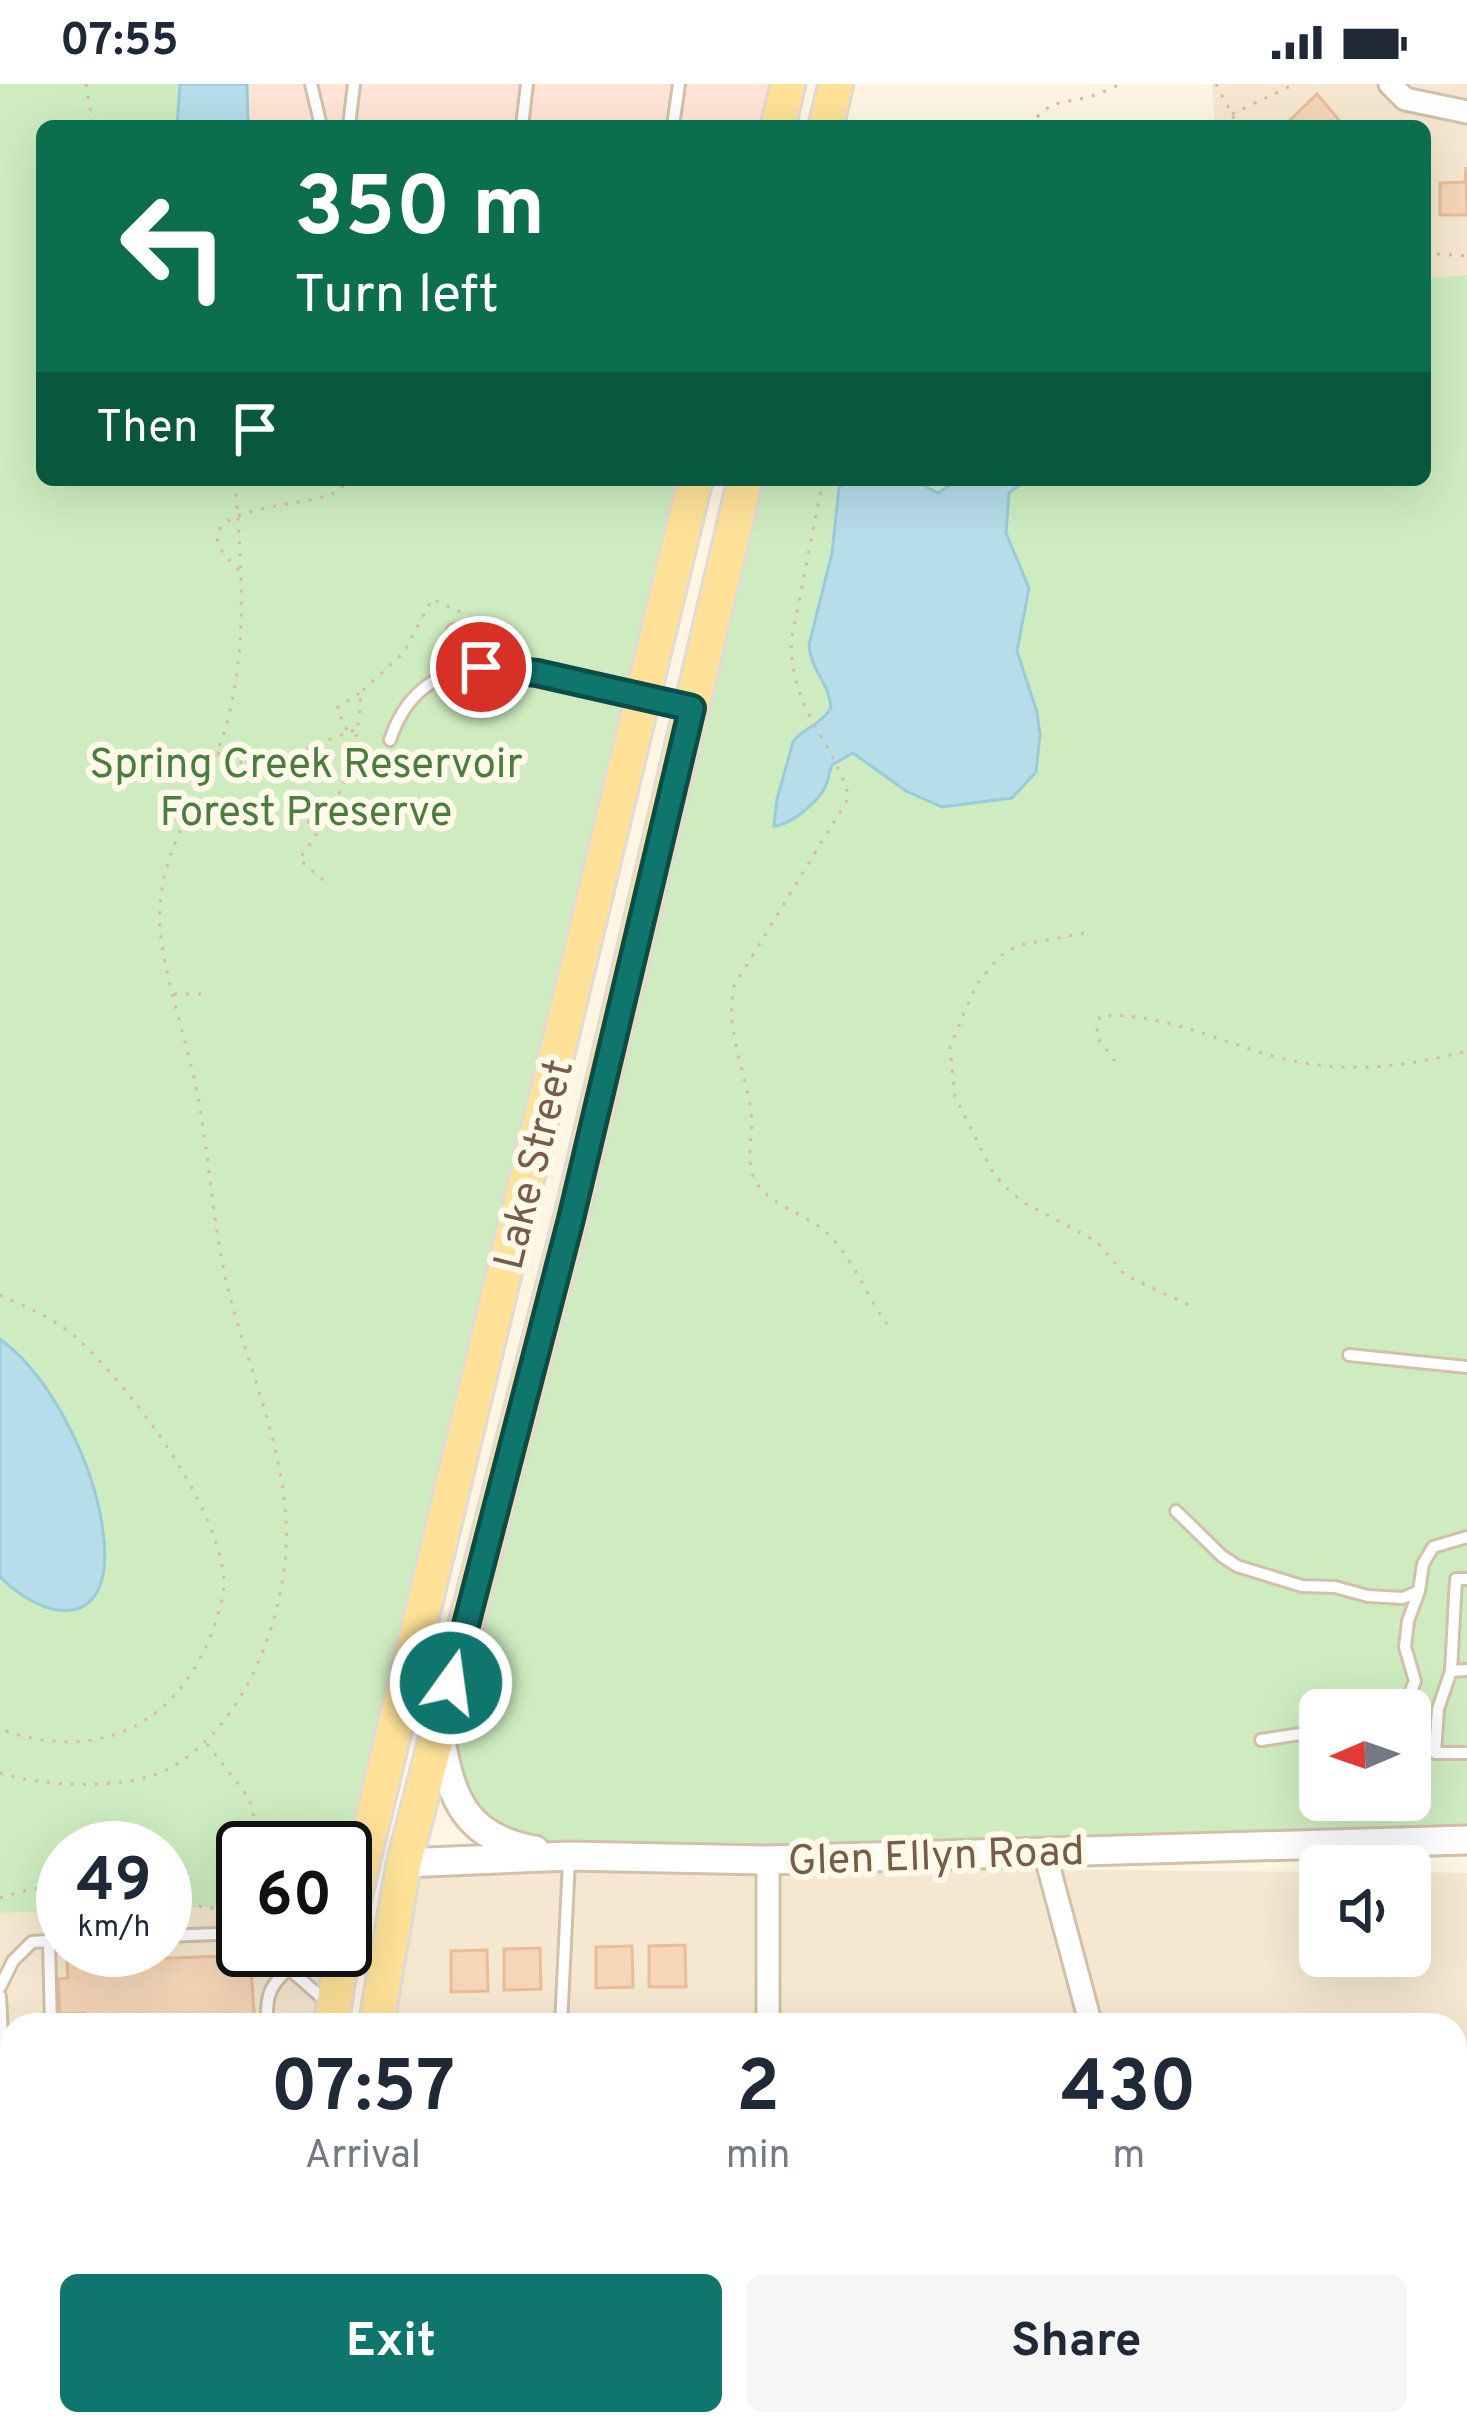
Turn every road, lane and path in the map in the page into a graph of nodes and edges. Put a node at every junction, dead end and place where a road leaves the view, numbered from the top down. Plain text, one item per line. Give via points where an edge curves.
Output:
1 (86, 84) edge
2 (310, 84) edge
3 (354, 84) edge
4 (527, 84) edge
5 (679, 84) edge
6 (788, 84) edge
7 (836, 84) edge
8 (1122, 84) edge
9 (1216, 84) edge
10 (1295, 84) edge
11 (1390, 84) edge
12 (1467, 112) edge
13 (1232, 114) junction
14 (92, 120) edge
15 (319, 120) edge
16 (350, 120) edge
17 (523, 120) edge
18 (674, 120) edge
19 (779, 120) edge
20 (827, 120) edge
21 (1034, 120) edge
22 (1235, 120) edge
23 (1431, 253) edge
24 (1467, 256) edge
25 (235, 486) edge
26 (341, 486) edge
27 (694, 486) edge
28 (744, 486) edge
29 (822, 486) edge
30 (237, 514) junction
31 (240, 570) junction
32 (463, 614) dead end
33 (453, 630) dead end
34 (453, 671) junction
35 (361, 692) junction
36 (645, 697) junction
37 (692, 708) junction
38 (359, 728) junction
39 (348, 733) junction
40 (390, 740) dead end
41 (217, 753) junction
42 (292, 783) junction
43 (321, 828) junction
44 (323, 880) dead end
45 (1084, 933) dead end
46 (174, 994) junction
47 (206, 994) dead end
48 (1467, 1051) edge
49 (1115, 1061) dead end
50 (0, 1294) edge
51 (1192, 1306) dead end
52 (887, 1324) dead end
53 (1349, 1355) dead end
54 (1467, 1366) edge
55 (1176, 1511) dead end
56 (1467, 1537) edge
57 (1467, 1579) edge
58 (1419, 1591) junction
59 (1467, 1670) edge
60 (1451, 1671) junction
61 (1411, 1689) edge
62 (0, 1729) edge
63 (439, 1729) junction
64 (1299, 1734) edge
65 (1261, 1740) dead end
66 (206, 1742) junction
67 (1467, 1753) edge
68 (0, 1773) edge
69 (255, 1821) edge
70 (372, 1826) edge
71 (1467, 1840) edge
72 (372, 1849) edge
73 (1044, 1850) junction
74 (569, 1856) junction
75 (768, 1860) junction
76 (404, 1863) junction
77 (36, 1889) edge
78 (0, 1898) edge
79 (36, 1942) edge
80 (54, 1977) edge
81 (279, 1977) edge
82 (296, 1977) edge
83 (338, 1977) edge
84 (0, 1991) edge
85 (52, 2013) edge
86 (267, 2013) edge
87 (329, 2013) edge
88 (332, 2013) edge
89 (378, 2013) edge
90 (562, 2013) edge
91 (768, 2013) edge
92 (1088, 2013) edge

1 - 14 path
2 - 15 lane
3 - 16 lane
4 - 17 lane
5 - 18 lane
6 - 19 main road
7 - 20 main road
8 - 21 path via 1058,100
9 - 13 path
10 - 13 path
11 - 12 street via 1405,99
13 - 22 path
23 - 24 path
25 - 30 path
26 - 30 path
27 - 36 main road, Lake Street
28 - 37 main road, Lake Street
29 - 52 path via 792,667 847,804 734,986 729,1011 752,1114 752,1174 770,1196 824,1230
30 - 31 path
30 - 31 path via 222,525 219,543
31 - 41 path via 240,658
32 - 35 path via 432,598 404,652
33 - 34 lane
34 - 36 lane via 537,673
34 - 40 lane via 406,702
35 - 38 path
35 - 39 path via 337,708
36 - 37 main road
36 - 70 main road, Lake Street
37 - 63 main road, Lake Street
38 - 39 path
38 - 43 path via 340,797
39 - 42 path via 309,747
41 - 42 path
41 - 46 path via 160,880 161,938
42 - 43 path via 282,809
43 - 44 path via 298,859
45 - 51 path via 1019,945 976,986 950,1047 955,1096 1003,1185 1096,1241 1125,1275
46 - 47 path
46 - 66 path via 231,1301 284,1500 286,1550 267,1642
48 - 49 path via 1389,1069 1352,1068 1100,1016 1096,1036
50 - 62 path via 77,1339 130,1399 211,1521 224,1575 218,1618 199,1662 173,1699 139,1726 93,1741 47,1743
53 - 54 lane
55 - 58 lane via 1238,1566 1368,1596
56 - 58 lane via 1433,1547
57 - 60 lane via 1456,1579
58 - 61 lane via 1405,1647
59 - 60 lane
60 - 67 lane via 1438,1708 1436,1753
63 - 74 street via 449,1788 482,1834
63 - 76 main road, Lake Street
64 - 65 lane
66 - 68 path via 167,1770 136,1780 73,1784
66 - 69 path via 249,1798
71 - 73 street, Glen Ellyn Road
72 - 76 main road
73 - 75 street, Glen Ellyn Road
73 - 92 street
74 - 75 street, Glen Ellyn Road
74 - 76 street, Glen Ellyn Road
74 - 90 lane
75 - 91 street
76 - 89 main road, Lake Street
77 - 78 path
79 - 84 lane via 13,1961
80 - 85 lane
81 - 86 lane via 270,1984
82 - 87 lane
83 - 88 main road, Lake Street

